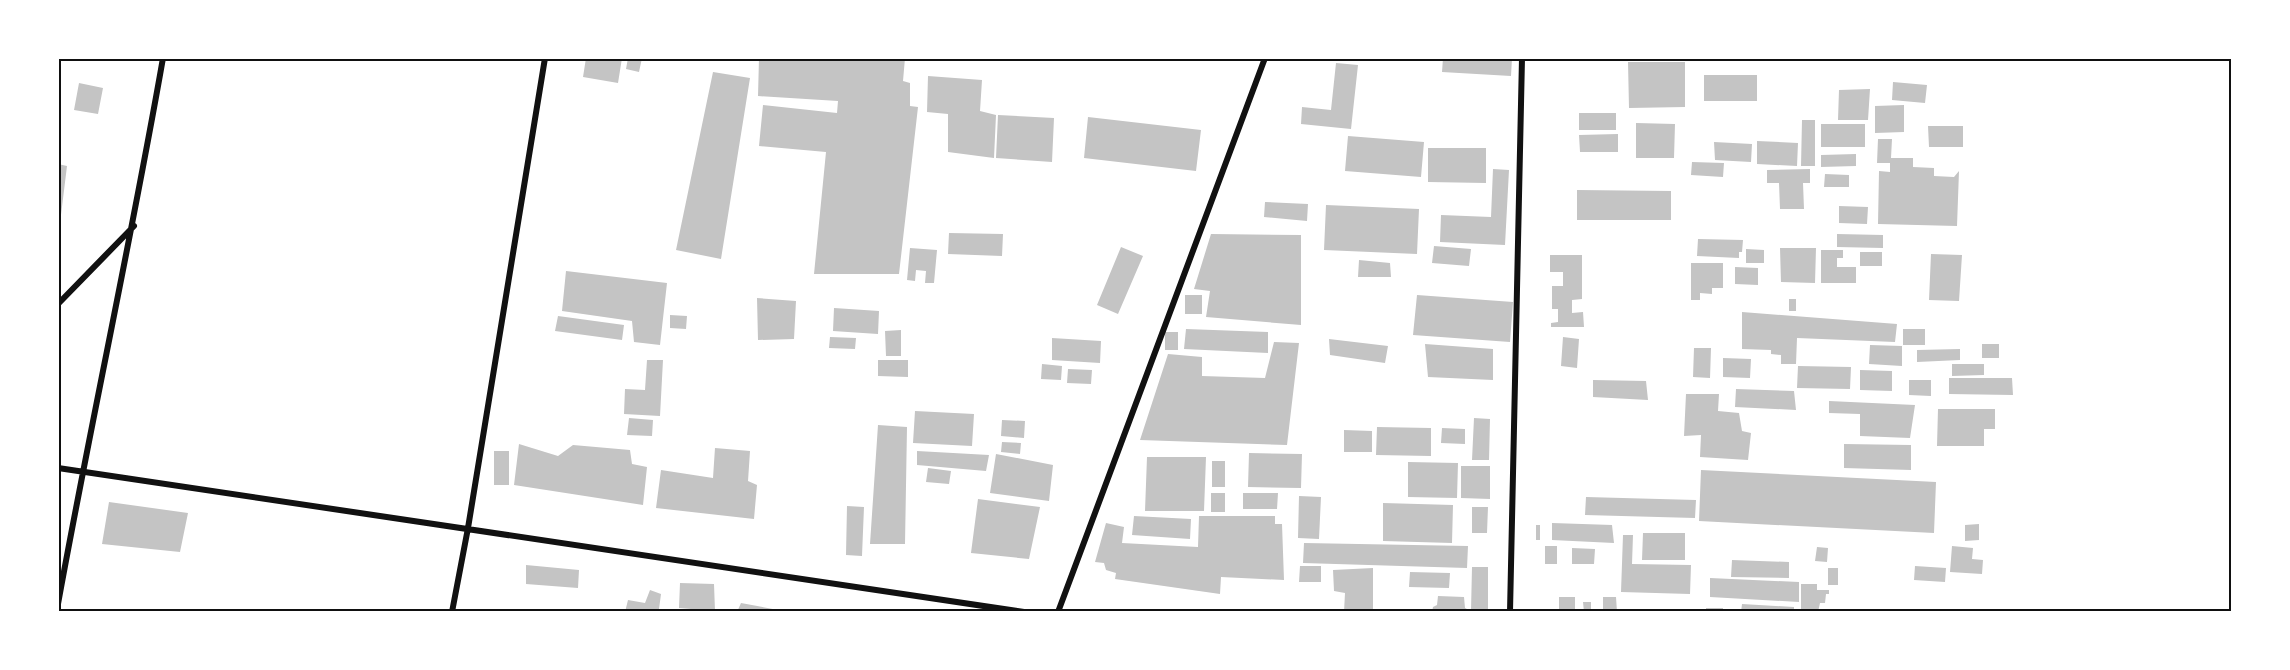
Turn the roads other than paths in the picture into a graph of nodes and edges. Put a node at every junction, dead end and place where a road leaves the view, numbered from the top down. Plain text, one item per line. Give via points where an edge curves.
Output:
1 (163, 58) edge
2 (545, 58) edge
3 (1265, 58) edge
4 (1522, 58) edge
5 (134, 225) junction
6 (58, 304) edge
7 (58, 468) edge
8 (82, 472) junction
9 (468, 528) junction
10 (58, 604) edge
11 (968, 608) edge
12 (452, 612) edge
13 (1024, 612) edge
14 (1058, 612) edge
15 (1510, 612) edge

1 - 5 street
2 - 9 street
3 - 14 street
4 - 15 street
5 - 6 street
5 - 8 street
7 - 8 street
8 - 9 street
8 - 10 street
9 - 11 street
9 - 12 street
11 - 13 street

